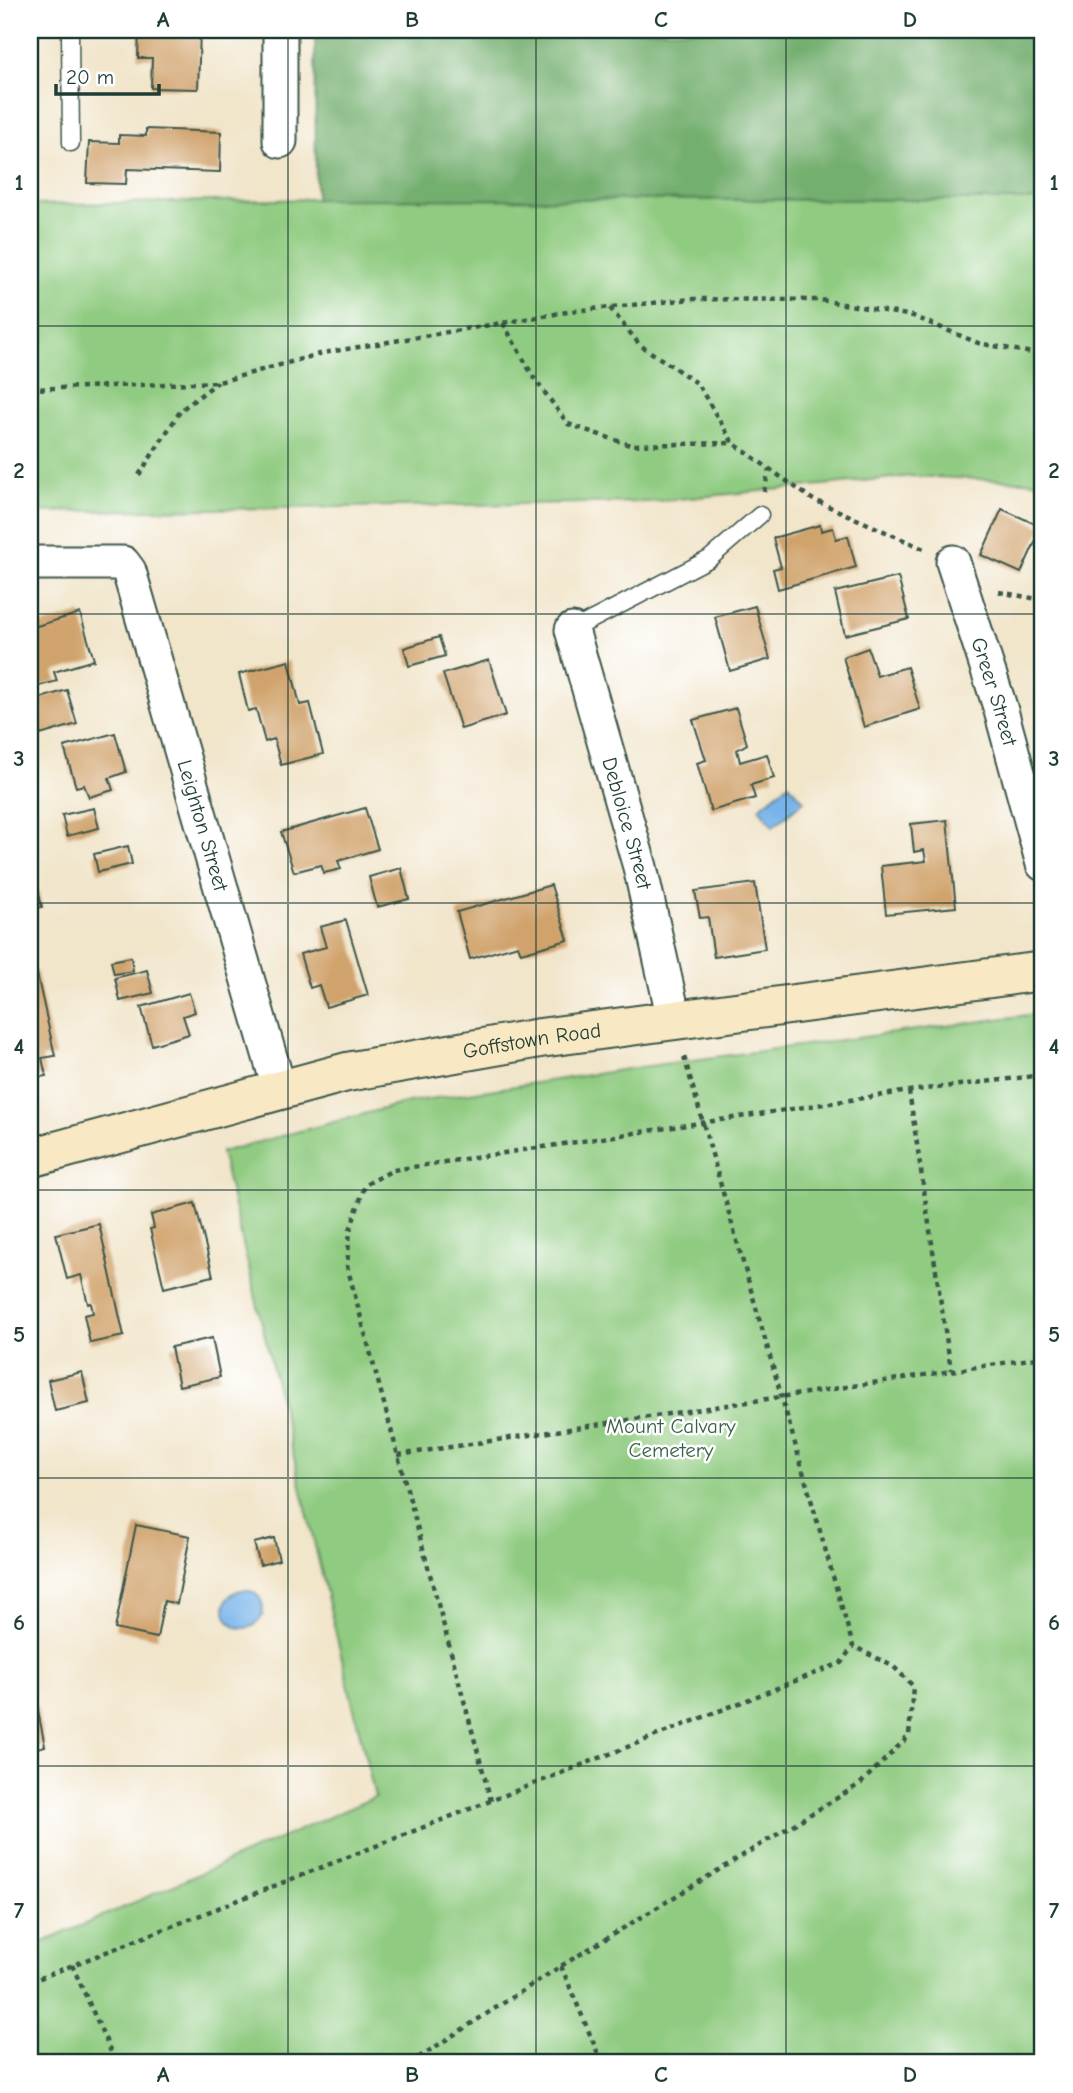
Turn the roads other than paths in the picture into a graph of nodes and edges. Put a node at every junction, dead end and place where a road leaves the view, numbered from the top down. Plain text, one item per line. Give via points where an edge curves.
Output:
1 (70, 30) edge
2 (280, 30) edge
3 (280, 141) dead end
4 (71, 143) dead end
5 (760, 515) dead end
6 (953, 562) road end
7 (30, 563) edge
8 (572, 630) joint
9 (1043, 864) edge
10 (1043, 971) edge
11 (674, 1019) junction
12 (279, 1088) junction
13 (30, 1157) edge

1 - 4 lane
2 - 3 street
5 - 8 lane via 709,559
6 - 9 street, Greer Street via 1000,707
7 - 12 street, Leighton Street via 123,563 129,570
8 - 11 street, Debloice Street via 640,867
10 - 11 main road, Goffstown Road
11 - 12 main road, Goffstown Road via 488,1047
12 - 13 main road, Goffstown Road

